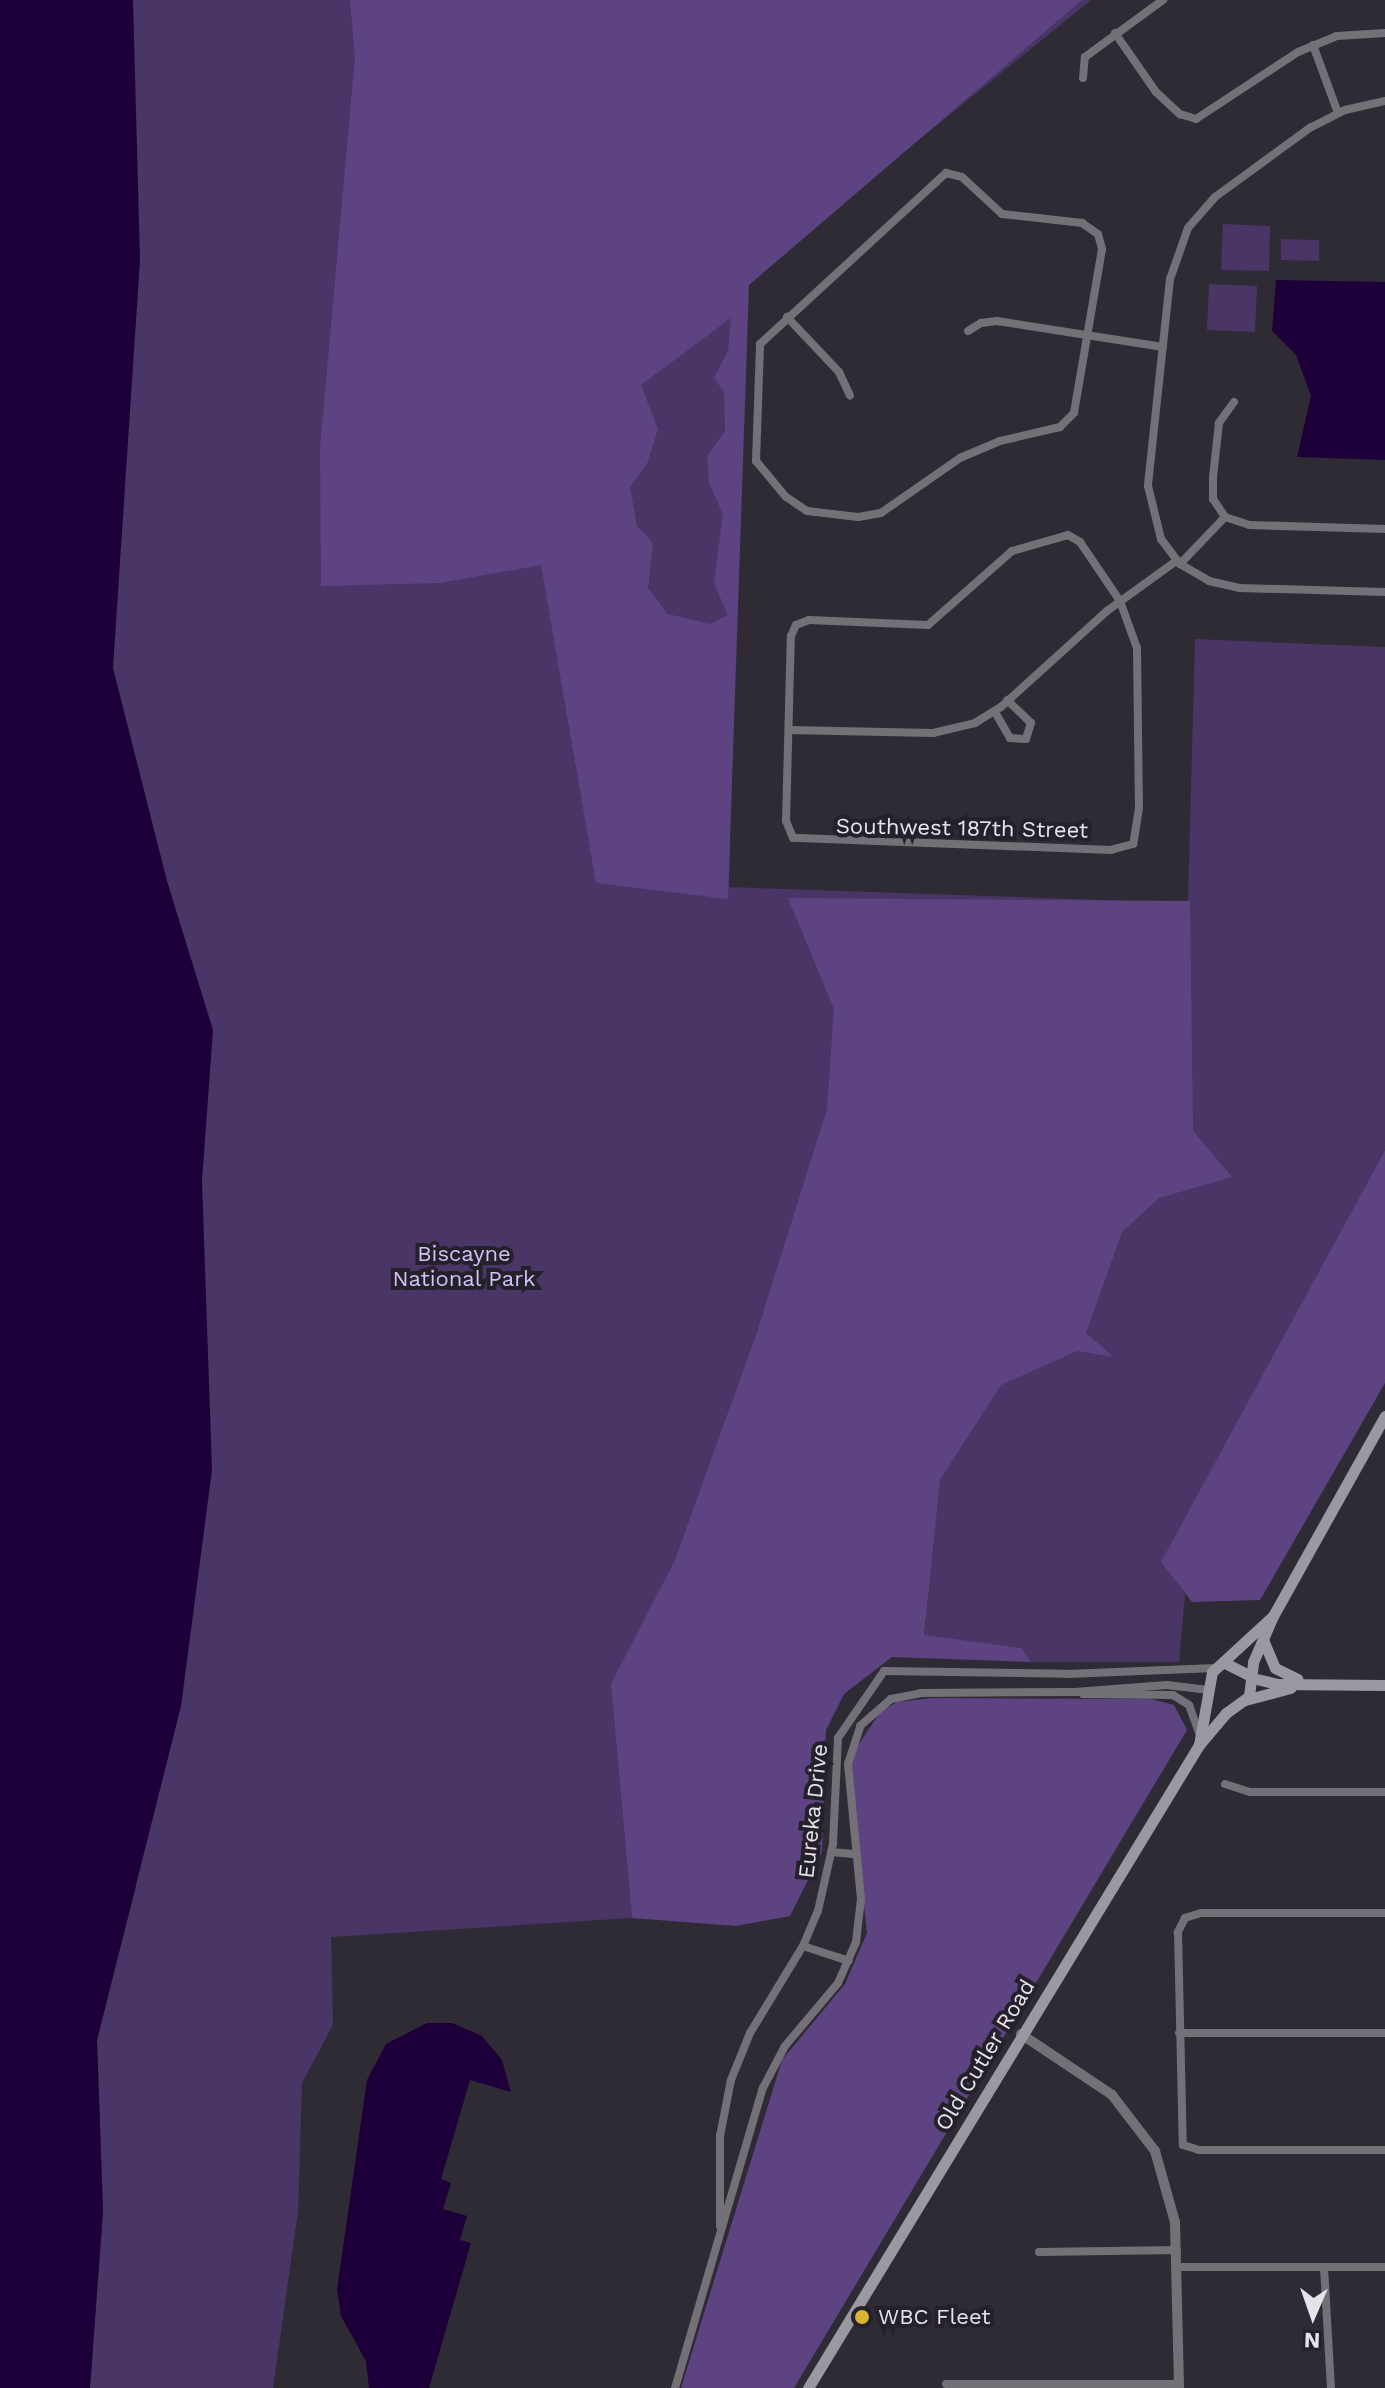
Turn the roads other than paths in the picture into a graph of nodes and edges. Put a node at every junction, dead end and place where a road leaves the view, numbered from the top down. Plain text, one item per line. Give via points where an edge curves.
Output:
1 (1163, 0) edge
2 (1115, 33) junction
3 (1385, 33) edge
4 (1313, 45) junction
5 (1083, 78) dead end
6 (1385, 101) edge
7 (1338, 113) junction
8 (787, 317) junction
9 (968, 331) dead end
10 (1084, 331) junction
11 (1163, 347) junction
12 (850, 396) dead end
13 (1234, 402) dead end
14 (1225, 517) junction
15 (1385, 529) edge
16 (1178, 562) junction
17 (1385, 592) edge
18 (1120, 601) junction
19 (1007, 700) junction
20 (995, 712) junction
21 (789, 730) junction
22 (1385, 1416) edge
23 (1273, 1616) junction
24 (1264, 1642) junction
25 (1220, 1666) junction
26 (1252, 1677) junction
27 (1305, 1685) junction
28 (1385, 1685) edge
29 (875, 1686) junction
30 (1210, 1691) junction
31 (1075, 1692) junction
32 (888, 1701) junction
33 (1242, 1702) junction
34 (839, 1734) junction
35 (1199, 1739) junction
36 (853, 1740) junction
37 (1225, 1784) dead end
38 (1385, 1792) edge
39 (835, 1814) junction
40 (851, 1815) junction
41 (831, 1852) junction
42 (856, 1854) junction
43 (1385, 1913) edge
44 (803, 1946) junction
45 (849, 1961) junction
46 (1179, 2033) junction
47 (1385, 2033) edge
48 (1021, 2034) junction
49 (1385, 2150) edge
50 (719, 2176) junction
51 (735, 2180) junction
52 (720, 2231) junction
53 (1177, 2250) junction
54 (1039, 2252) dead end
55 (1177, 2267) junction
56 (1324, 2267) junction
57 (1385, 2267) edge
58 (946, 2384) dead end
59 (1179, 2386) edge
60 (675, 2388) edge
61 (808, 2388) edge
62 (1331, 2388) edge

1 - 2 street
2 - 4 street via 1150,85 1188,118 1205,116
2 - 5 street via 1085,57
3 - 4 street via 1337,36
4 - 7 street
6 - 7 street
7 - 11 street via 1224,190 1195,219 1172,270
8 - 10 street via 949,173 960,175 1002,214 1082,223 1096,231 1101,252
8 - 10 street via 758,349 756,461 800,508 870,517 896,505 960,458 1062,426 1073,415
8 - 12 street via 839,372
9 - 10 street via 987,321
10 - 11 street
11 - 16 street via 1148,500 1159,536
13 - 14 street via 1219,423 1213,477 1214,501
14 - 15 street via 1245,524
14 - 16 street
16 - 17 street via 1233,588
16 - 18 street
18 - 19 street
18 - 21 street via 1083,545 1068,535 1012,551 928,625 809,620 794,627
18 - 21 street, Southwest 187th Street via 1135,639 1141,678 1138,830 1132,845 1111,850 847,843 792,836 786,821
19 - 20 street
19 - 20 street via 1031,723 1026,739 1010,738
20 - 21 street via 938,733
22 - 23 main road
23 - 24 main road
23 - 25 main road
24 - 26 main road
24 - 27 main road via 1275,1668
25 - 26 main road
25 - 29 street, Eureka Drive via 949,1674 895,1668 884,1671
25 - 30 main road, Old Cutler Road
26 - 27 main road
26 - 33 main road
27 - 28 main road
27 - 33 main road
29 - 32 street
29 - 34 street, Eureka Drive
30 - 31 street via 1167,1685
30 - 33 main road via 1225,1703
30 - 35 main road, Old Cutler Road
31 - 32 street via 932,1692
31 - 35 street via 1173,1695 1189,1705
32 - 36 street, Eureka Drive via 867,1718
33 - 35 main road, Old Cutler Road
34 - 36 street
34 - 39 street, Eureka Drive
35 - 48 main road, Old Cutler Road
36 - 40 street, Eureka Drive via 848,1772
37 - 38 street via 1250,1792
39 - 40 street
39 - 41 street, Eureka Drive
40 - 42 street, Eureka Drive
41 - 42 street
41 - 44 street, Eureka Drive via 822,1899
42 - 45 street, Eureka Drive via 861,1908
43 - 46 street via 1201,1913 1185,1918 1178,1932
44 - 45 street
44 - 50 street, Eureka Drive via 735,2067 722,2117
45 - 51 street, Eureka Drive via 833,1990 774,2063
46 - 47 street
46 - 49 street via 1183,2145 1199,2150
48 - 53 street via 1103,2088 1142,2130 1168,2187
48 - 61 main road, Old Cutler Road
50 - 51 street
50 - 52 street, Eureka Drive
51 - 52 street, Eureka Drive
52 - 60 street, Eureka Drive
53 - 54 street
53 - 55 street
55 - 56 street
55 - 59 street
56 - 57 street
56 - 62 street
58 - 59 street

